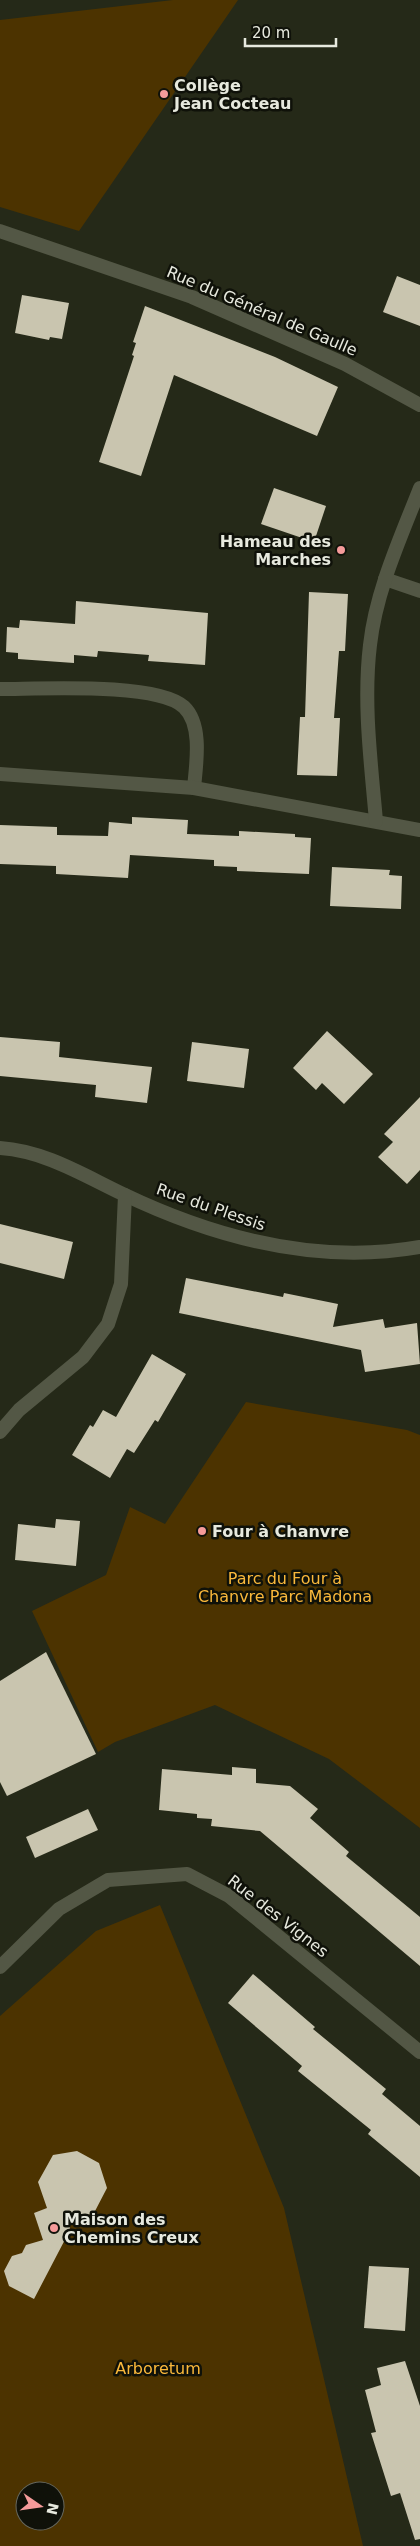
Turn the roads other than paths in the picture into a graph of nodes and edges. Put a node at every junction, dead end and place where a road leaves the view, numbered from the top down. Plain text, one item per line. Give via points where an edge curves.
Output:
1 (0, 231) edge
2 (420, 406) edge
3 (420, 488) edge
4 (385, 578) junction
5 (420, 591) edge
6 (0, 689) edge
7 (0, 774) edge
8 (194, 788) junction
9 (376, 821) junction
10 (420, 830) edge
11 (0, 1148) edge
12 (125, 1194) junction
13 (420, 1247) edge
14 (0, 1432) edge
15 (0, 1967) edge
16 (420, 2052) edge

1 - 2 street, Rue du Général de Gaulle via 192,297 345,364
3 - 4 street
4 - 5 street
4 - 9 street via 370,644 368,731
6 - 8 street via 132,691 168,698 185,708 197,733
7 - 8 street
8 - 9 street
9 - 10 street
11 - 12 street, Rue du Plessis via 21,1149 69,1166
12 - 13 street, Rue du Plessis via 252,1242 315,1252
12 - 14 street via 121,1284 108,1324 83,1357 19,1410
15 - 16 street, Rue des Vignes via 59,1909 108,1880 186,1874 229,1896

